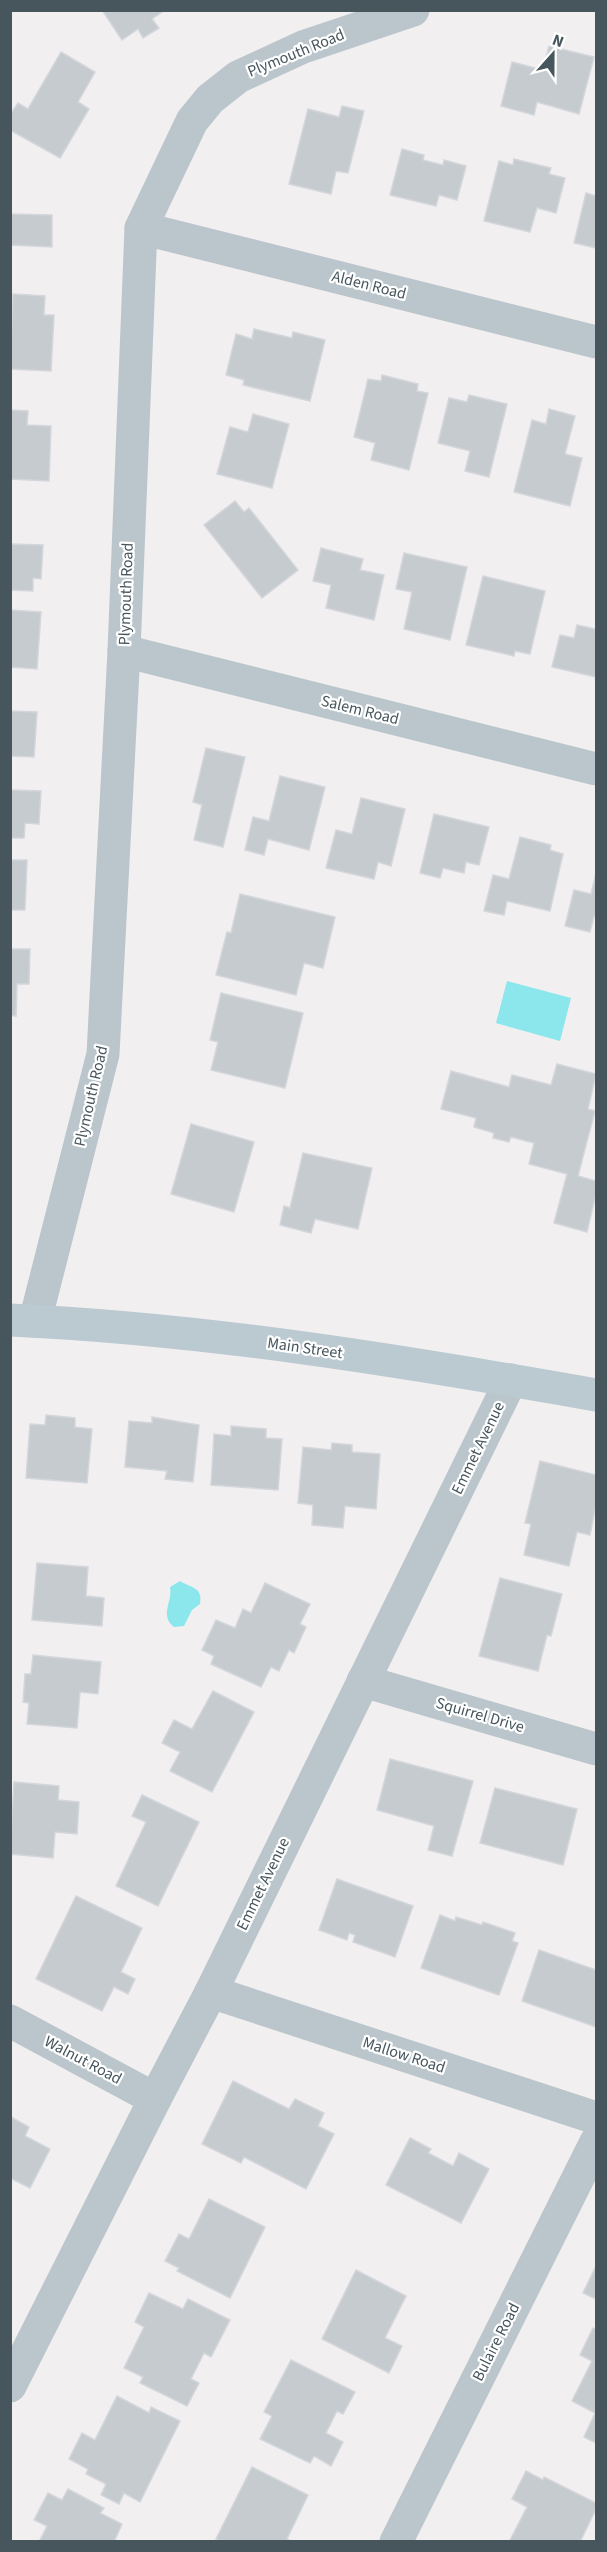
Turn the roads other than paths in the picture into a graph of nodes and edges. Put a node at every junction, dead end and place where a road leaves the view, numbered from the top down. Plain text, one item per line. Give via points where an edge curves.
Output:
1 (413, 10) edge
2 (141, 228) junction
3 (597, 342) edge
4 (124, 651) junction
5 (597, 769) edge
6 (23, 1320) edge
7 (511, 1380) junction
8 (597, 1395) edge
9 (363, 1681) junction
10 (597, 1749) edge
11 (211, 1992) junction
12 (10, 2021) edge
13 (155, 2098) junction
14 (597, 2118) edge
15 (597, 2142) edge
16 (10, 2386) edge
17 (396, 2541) edge

1 - 2 street, Plymouth Road via 303,47 238,77 210,99 192,121
2 - 3 street, Alden Road
2 - 4 street, Plymouth Road
4 - 5 street, Salem Road
4 - 6 street, Plymouth Road via 103,1054
6 - 7 main road, Main Street via 328,1350
7 - 8 main road, Main Street
7 - 9 street, Emmet Avenue
9 - 10 street, Squirrel Drive
9 - 11 street, Emmet Avenue
11 - 13 street, Emmet Avenue
11 - 14 street, Mallow Road
12 - 13 street, Walnut Road
13 - 16 street, Emmet Avenue
15 - 17 street, Bulaire Road

